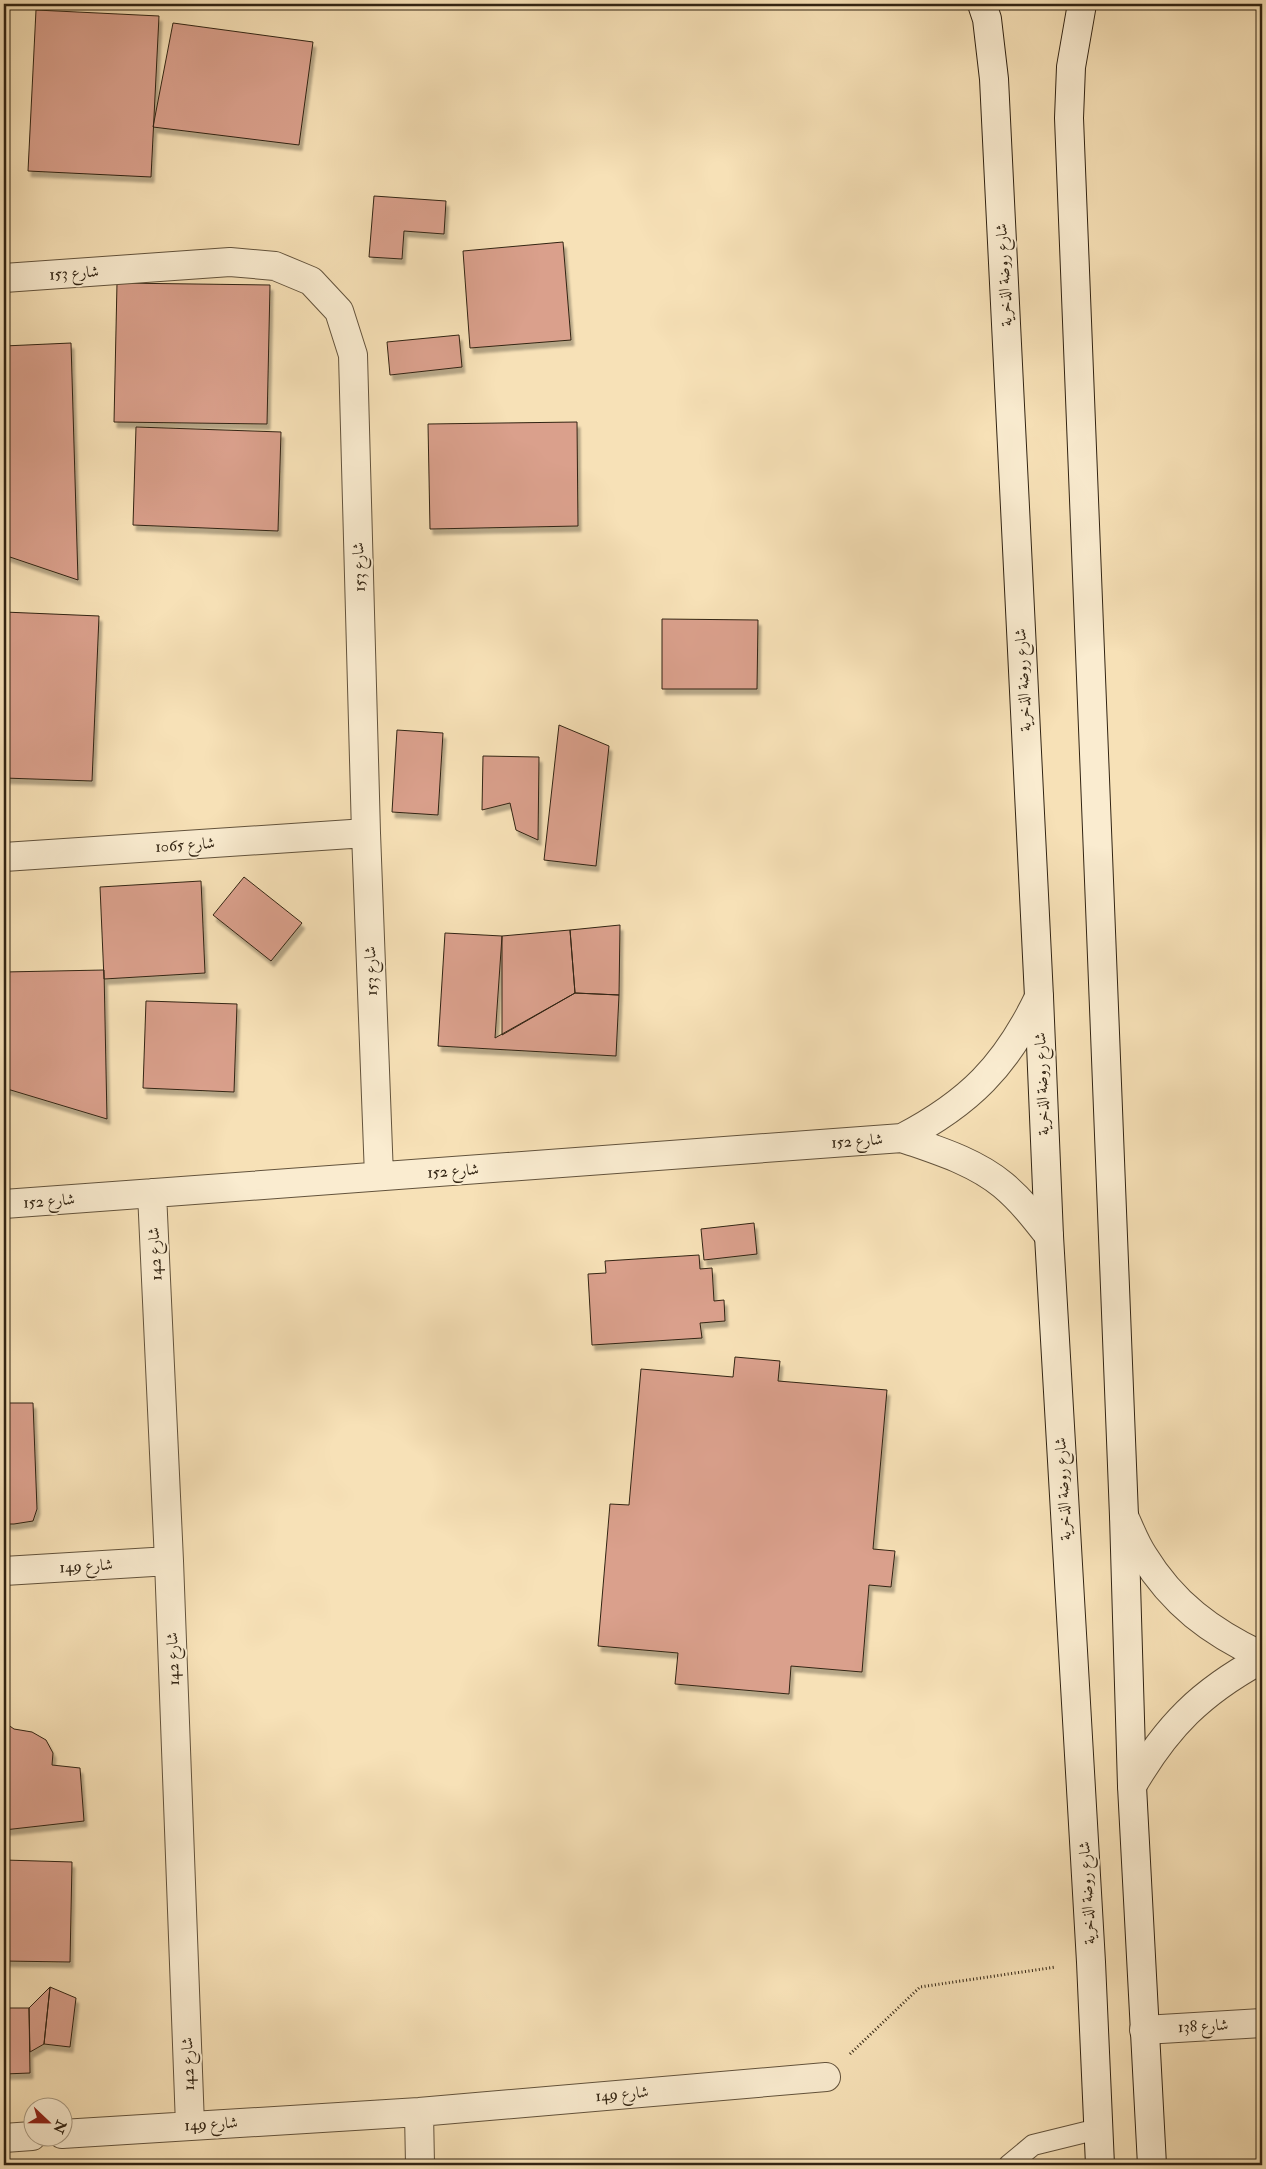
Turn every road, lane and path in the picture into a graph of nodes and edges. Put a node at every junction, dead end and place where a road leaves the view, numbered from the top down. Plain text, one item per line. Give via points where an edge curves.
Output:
1 (982, 4) edge
2 (1082, 4) edge
3 (4, 278) edge
4 (366, 833) junction
5 (4, 857) edge
6 (1039, 997) junction
7 (902, 1138) junction
8 (379, 1176) junction
9 (152, 1193) junction
10 (4, 1204) edge
11 (1049, 1236) junction
12 (1124, 1516) junction
13 (169, 1561) junction
14 (4, 1571) edge
15 (1262, 1657) edge
16 (1132, 1786) junction
17 (1091, 1962) junction
18 (1262, 2023) edge
19 (1144, 2030) junction
20 (826, 2077) joint
21 (419, 2112) junction
22 (190, 2125) junction
23 (1098, 2129) junction
24 (72, 2133) edge
25 (22, 2137) edge
26 (4, 2138) edge
27 (420, 2165) edge
28 (1009, 2165) edge
29 (1100, 2165) edge
30 (1152, 2165) edge

1 - 6 street, شارع روضة الذخرية via 987,19 994,79
2 - 12 street via 1071,67 1069,118
3 - 4 street, شارع 153 via 230,262 275,266 311,281 339,311 353,354
4 - 5 street, شارع 1065
4 - 8 street, شارع 153
6 - 7 street, شارع 152 via 1025,1027 984,1080 959,1103
6 - 11 street, شارع روضة الذخرية
7 - 8 street, شارع 152
7 - 11 street, شارع 152 via 971,1164 1002,1184
8 - 9 street, شارع 152
9 - 10 street, شارع 152
9 - 13 street, شارع 142
11 - 17 street, شارع روضة الذخرية
12 - 15 street via 1142,1554 1165,1587 1195,1616 1229,1640
12 - 16 street
13 - 14 street, شارع 149
13 - 22 street, شارع 142
15 - 16 street via 1232,1675 1174,1723
16 - 19 street
17 - 20 path via 920,1987
17 - 23 street, شارع روضة الذخرية
18 - 19 street, شارع 138
19 - 30 street
20 - 21 street, شارع 149
21 - 22 street, شارع 149
21 - 27 street
22 - 24 street, شارع 149
23 - 28 lane via 1033,2145
23 - 29 street, شارع روضة الذخرية
25 - 26 street

